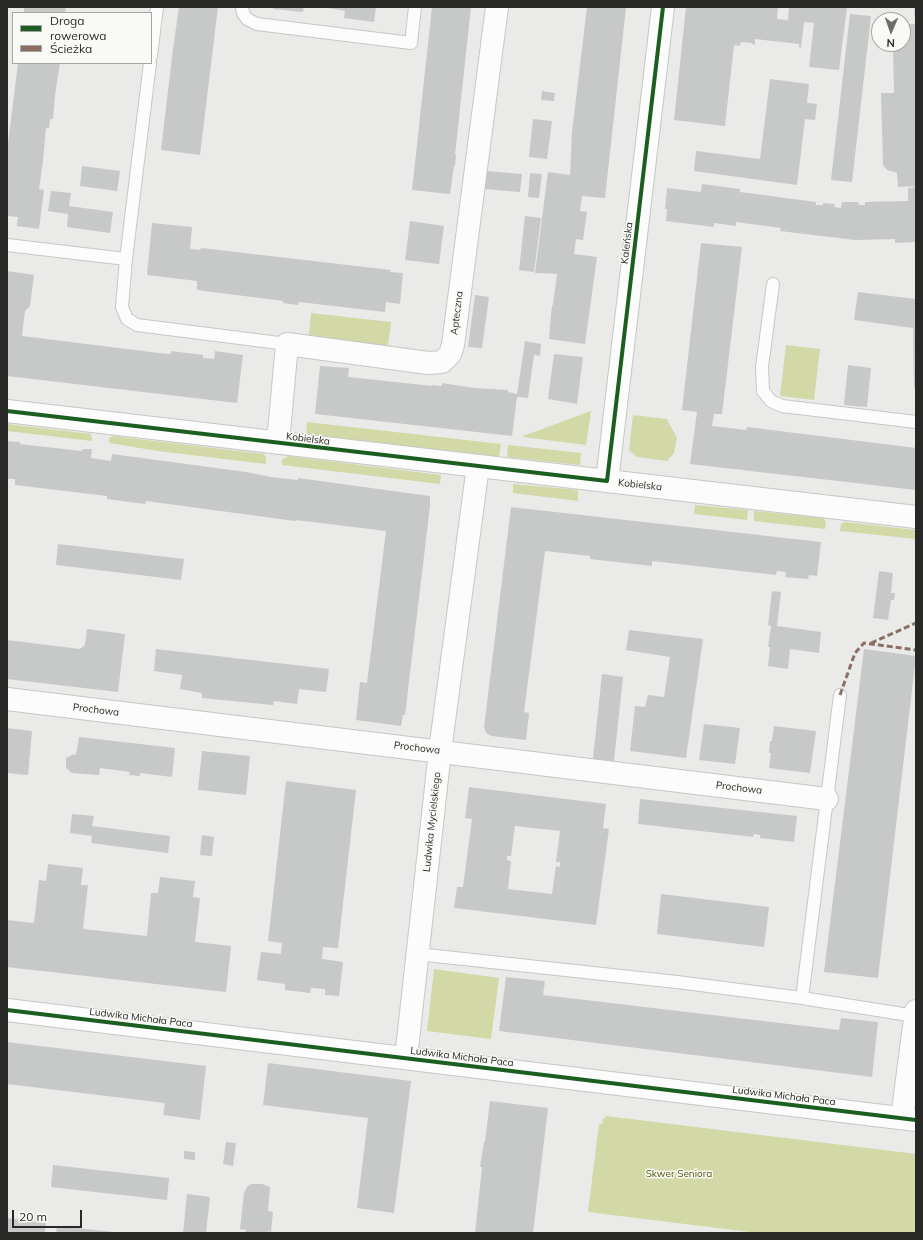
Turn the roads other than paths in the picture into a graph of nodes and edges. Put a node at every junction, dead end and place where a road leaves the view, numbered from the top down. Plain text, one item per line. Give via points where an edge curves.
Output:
1 (157, 7) edge
2 (242, 7) edge
3 (415, 7) edge
4 (497, 7) edge
5 (663, 7) edge
6 (152, 48) edge
7 (150, 64) edge
8 (7, 245) edge
9 (126, 260) junction
10 (773, 284) dead end
11 (287, 344) junction
12 (7, 411) edge
13 (916, 422) edge
14 (278, 443) junction
15 (478, 466) junction
16 (607, 481) junction
17 (916, 517) edge
18 (840, 695) dead end
19 (7, 699) edge
20 (440, 751) junction
21 (827, 798) junction
22 (417, 954) junction
23 (802, 998) junction
24 (7, 1010) edge
25 (916, 1014) edge
26 (406, 1058) junction
27 (909, 1119) edge

1 - 6 lane
2 - 3 lane via 247,19 257,24 411,43
4 - 11 street, Apteczna via 450,354 442,362 428,364
5 - 16 street, Kaleńska
7 - 9 lane
8 - 9 lane
9 - 11 lane via 122,307 131,322 137,325
10 - 13 lane via 762,367 763,391 771,401 782,406
11 - 14 street
12 - 14 street, Kobielska
14 - 15 street, Kobielska
15 - 16 street, Kobielska
15 - 20 street, Ludwika Mycielskiego
16 - 17 street, Kobielska
18 - 21 lane
19 - 20 street, Prochowa
20 - 21 street, Prochowa
20 - 22 street, Ludwika Mycielskiego
21 - 23 lane
22 - 23 lane
22 - 26 street, Ludwika Mycielskiego
23 - 25 lane
24 - 26 street, Ludwika Michała Paca
25 - 27 street
26 - 27 street, Ludwika Michała Paca

